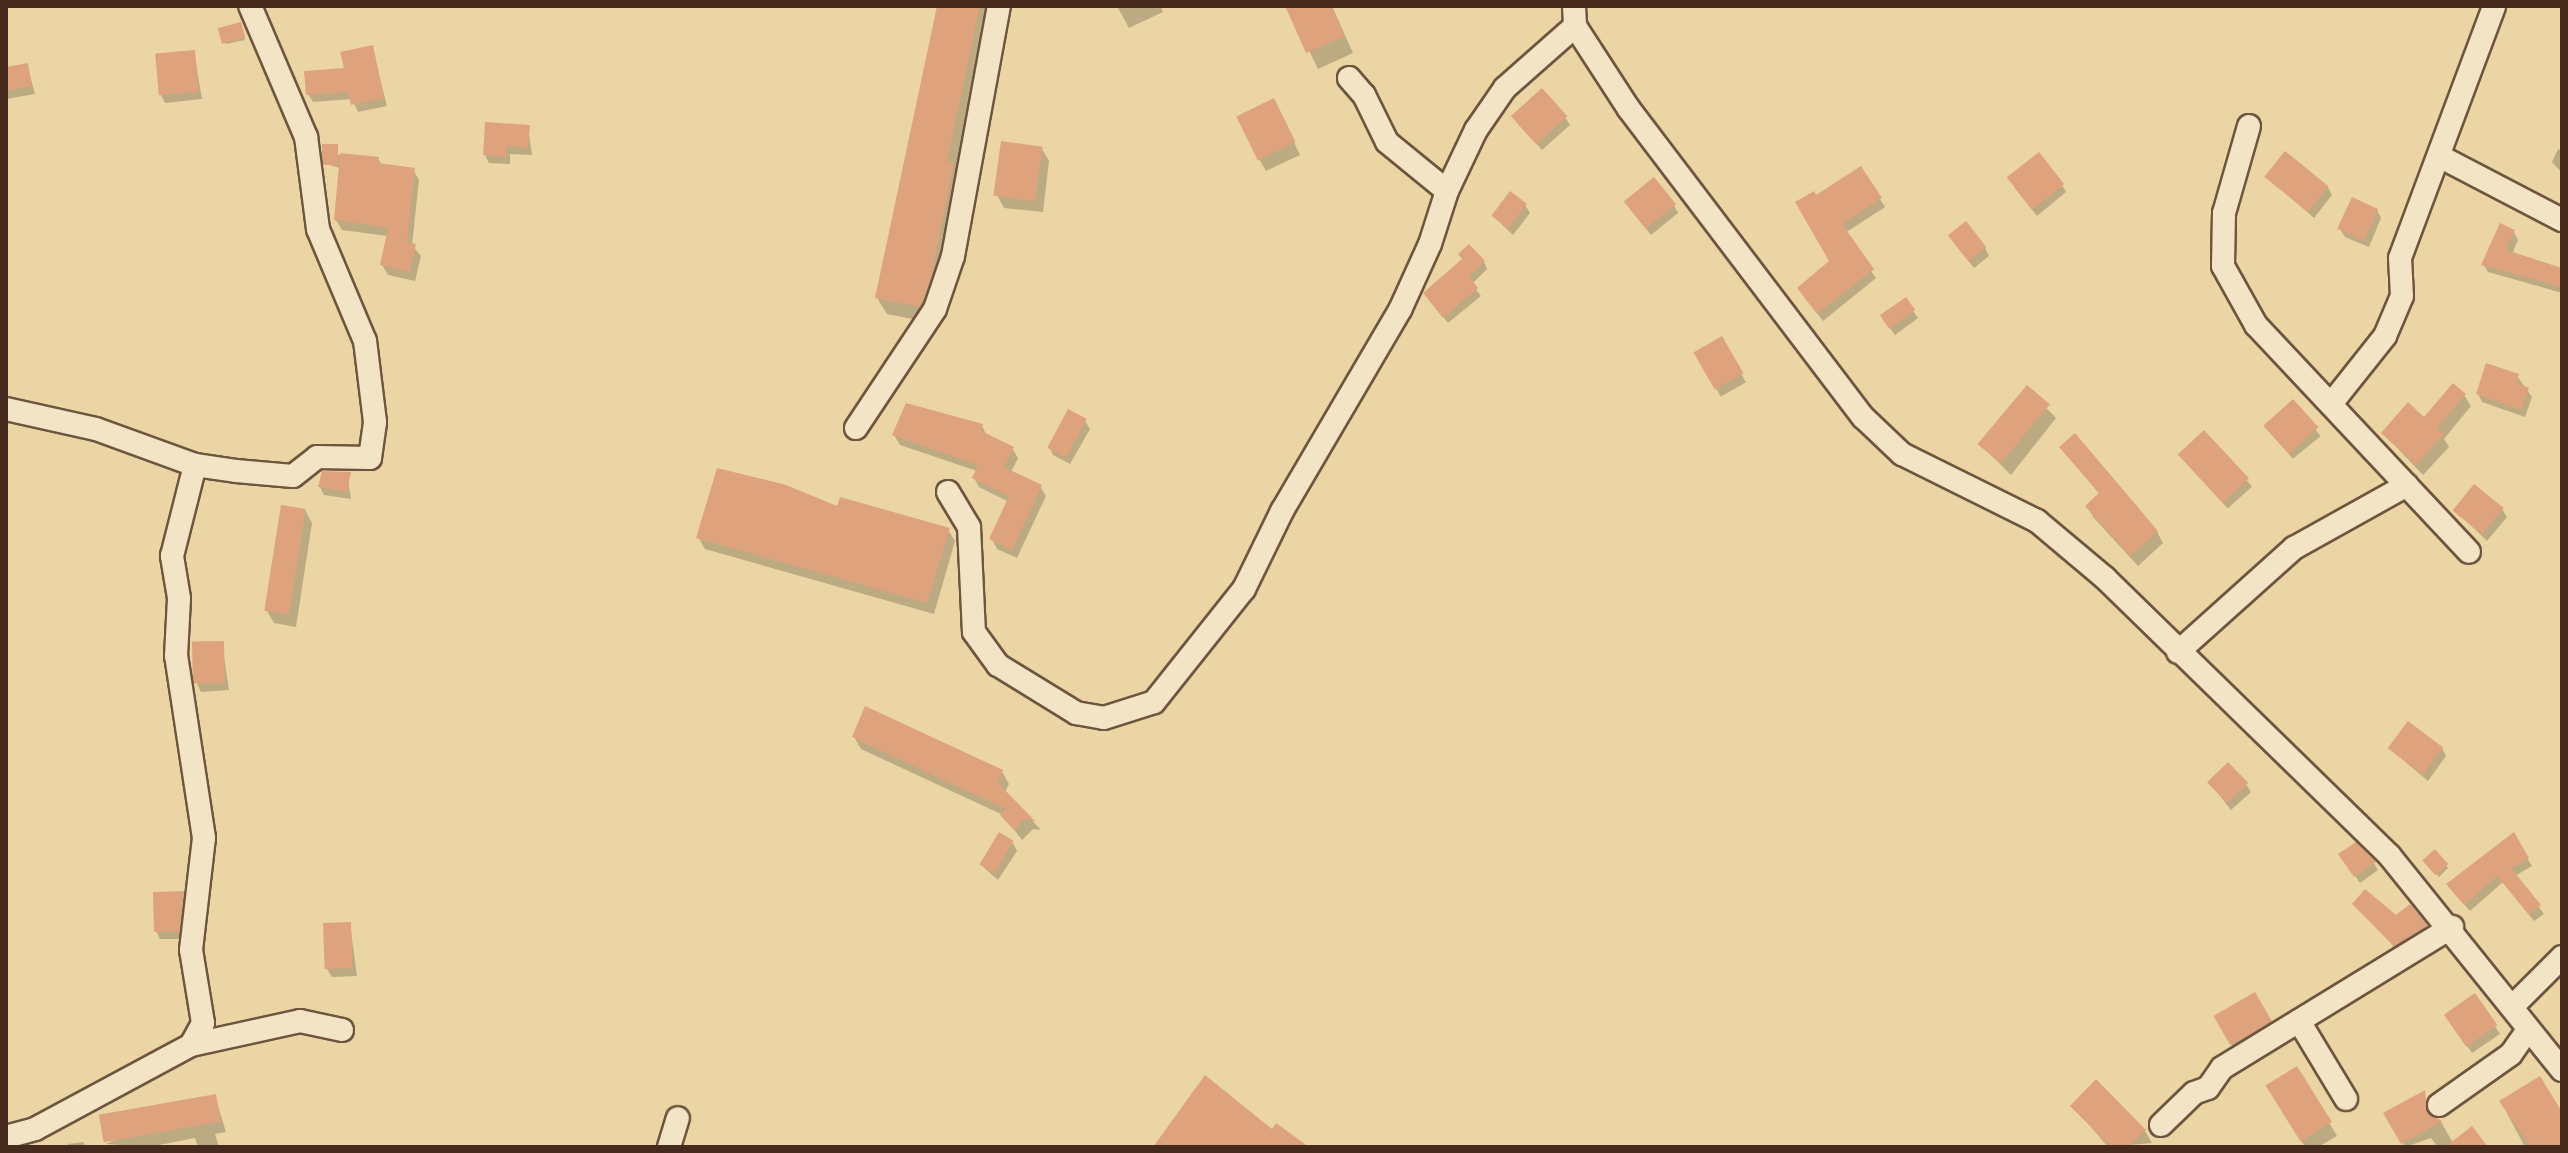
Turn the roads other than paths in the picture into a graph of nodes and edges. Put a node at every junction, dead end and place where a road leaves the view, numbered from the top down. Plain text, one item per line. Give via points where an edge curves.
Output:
1 (250, 6) edge
2 (999, 6) edge
3 (2494, 6) edge
4 (1574, 16) edge
5 (1349, 78) dead end
6 (2249, 126) dead end
7 (2439, 156) junction
8 (1447, 191) junction
9 (2562, 220) edge
10 (2331, 404) junction
11 (6, 409) edge
12 (856, 428) dead end
13 (195, 465) junction
14 (2407, 485) junction
15 (948, 492) dead end
16 (2469, 552) dead end
17 (2178, 652) junction
18 (2452, 927) junction
19 (2562, 957) edge
20 (2514, 1005) junction
21 (2299, 1021) junction
22 (342, 1030) dead end
23 (2528, 1030) junction
24 (191, 1045) junction
25 (2562, 1070) edge
26 (2346, 1099) dead end
27 (2439, 1105) dead end
28 (678, 1118) dead end
29 (2161, 1125) dead end
30 (6, 1137) edge
31 (37, 1138) edge
32 (669, 1147) edge

1 - 13 street via 306,137 313,172 310,201 325,255 340,274 365,341 375,422 370,458 317,457 293,476
2 - 12 street via 953,256 935,309
3 - 7 street
4 - 8 street via 1505,88 1476,130
4 - 17 street via 1629,109 1863,417 1902,454 2037,521 2105,578
5 - 8 street via 1364,95 1387,142
6 - 10 street via 2224,213 2223,266 2256,325
7 - 9 street
7 - 10 street via 2400,258 2402,296 2385,336
8 - 15 street via 1400,310 1282,511 1244,589 1154,702 1104,718 1076,713 998,665 974,632 969,527
10 - 14 street
11 - 13 street via 96,429
13 - 24 street via 172,556 179,598 176,656 204,838 191,950 203,1023
14 - 16 street
14 - 17 street via 2294,548
17 - 18 street via 2337,801
18 - 20 street
18 - 21 street
19 - 20 street
20 - 23 street
21 - 26 street
21 - 29 street via 2222,1068 2208,1088 2194,1093
22 - 24 street via 300,1021
23 - 25 street
23 - 27 street via 2511,1054
24 - 31 street
28 - 32 street
30 - 31 street

